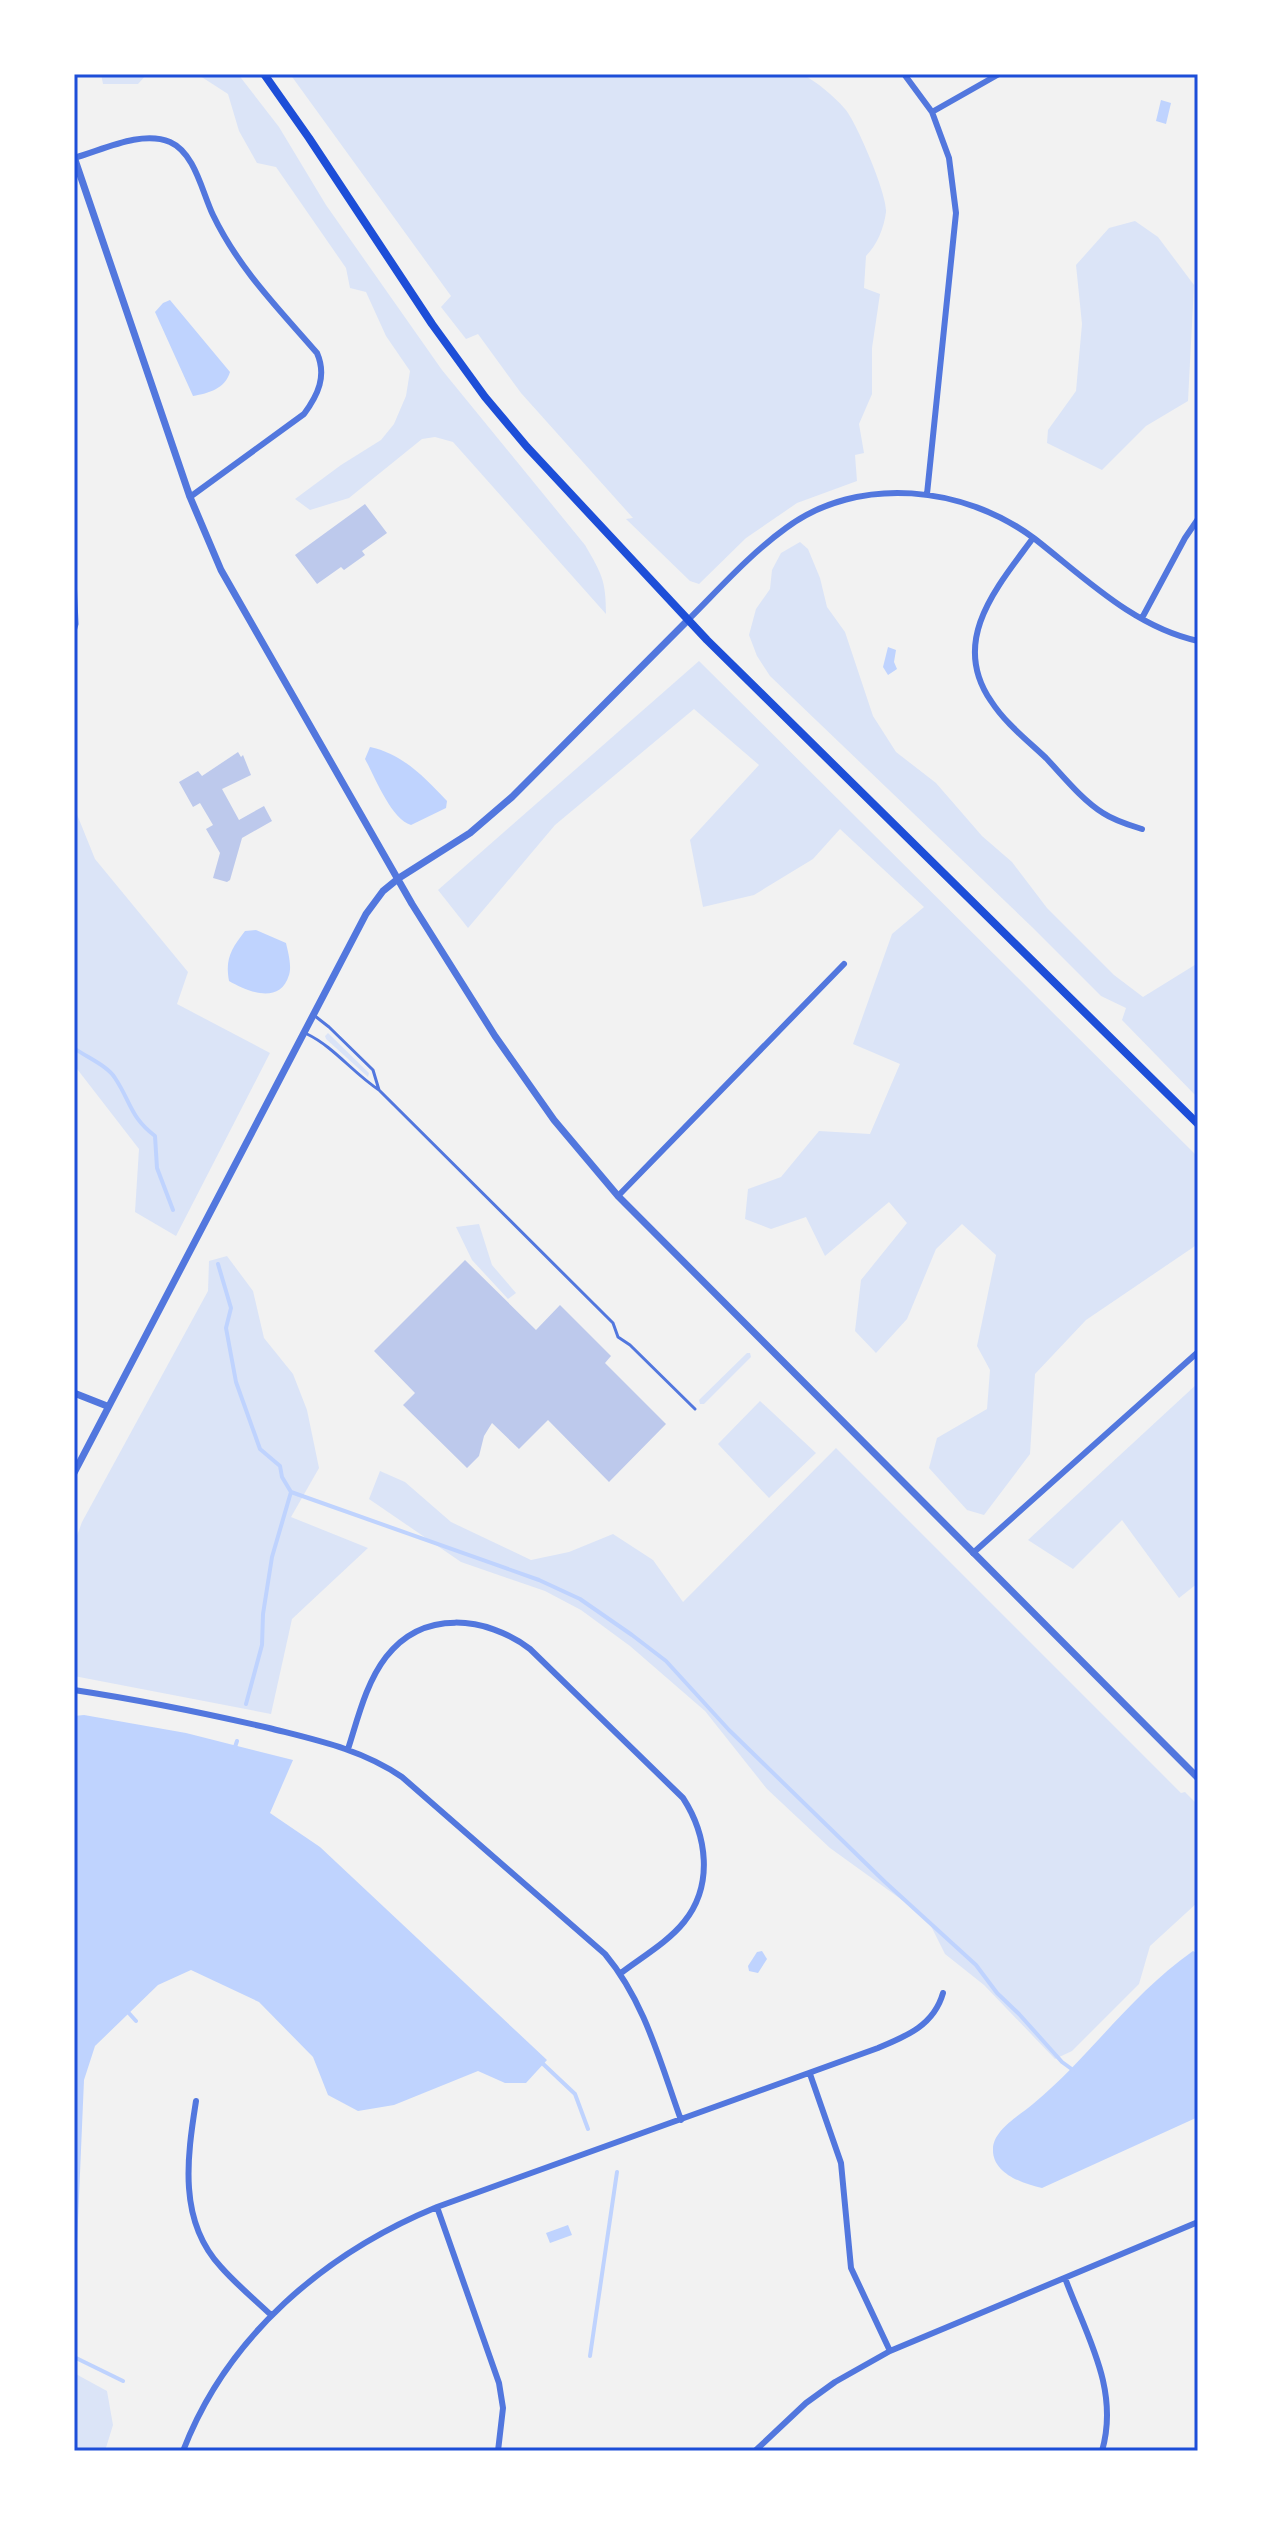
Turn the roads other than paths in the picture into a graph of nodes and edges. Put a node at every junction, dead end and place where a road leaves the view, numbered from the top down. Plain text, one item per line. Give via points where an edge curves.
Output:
1 (264, 74) edge
2 (904, 74) edge
3 (999, 74) edge
4 (932, 112) junction
5 (74, 158) edge
6 (927, 494) junction
7 (190, 497) junction
8 (1198, 519) edge
9 (1033, 538) junction
10 (74, 554) edge
11 (1142, 618) junction
12 (689, 619) junction
13 (74, 635) edge
14 (1198, 641) edge
15 (1142, 829) dead end
16 (399, 878) junction
17 (844, 964) dead end
18 (312, 1015) junction
19 (303, 1032) junction
20 (379, 1090) junction
21 (1198, 1124) edge
22 (618, 1196) junction
23 (1198, 1352) edge
24 (74, 1393) edge
25 (107, 1406) junction
26 (695, 1409) dead end
27 (74, 1473) edge
28 (973, 1553) junction
29 (74, 1690) edge
30 (348, 1749) junction
31 (1198, 1778) edge
32 (621, 1973) junction
33 (943, 1993) dead end
34 (810, 2074) junction
35 (196, 2101) dead end
36 (681, 2120) junction
37 (437, 2207) junction
38 (1198, 2222) edge
39 (1065, 2278) junction
40 (271, 2315) junction
41 (890, 2351) junction
42 (183, 2451) edge
43 (498, 2451) edge
44 (755, 2451) edge
45 (1102, 2451) edge

1 - 12 main road via 485,397
2 - 4 street
3 - 4 street
4 - 6 street via 949,158 956,213
5 - 7 street
5 - 7 street via 140,138 171,142 186,153 242,267 321,363 318,392 304,414
6 - 9 street via 982,508
6 - 12 street via 873,495 805,516 762,546
7 - 16 street via 221,570
8 - 11 street
9 - 11 street
9 - 15 street via 980,618 976,661 983,689 1002,715 1101,812
10 - 13 lane
11 - 14 street
12 - 16 street via 512,797 470,833
12 - 21 main road
16 - 18 street via 366,914
16 - 22 street via 529,1086
17 - 22 street
18 - 19 street
18 - 20 lane via 373,1070
19 - 20 lane
19 - 25 street
20 - 26 lane via 613,1323 618,1337
22 - 28 street
23 - 28 street
24 - 25 street
25 - 27 street
28 - 31 street
29 - 30 street via 181,1708
30 - 32 street via 402,1777
30 - 32 street via 374,1675 402,1641 422,1630 468,1621 512,1635 530,1649 683,1798 700,1829 705,1864 695,1904 669,1937
32 - 36 street via 646,2021
33 - 34 street via 939,2009 909,2035
34 - 36 street
34 - 41 street via 841,2163 851,2268
35 - 40 street via 187,2170 197,2229 219,2266
36 - 37 street
37 - 40 street via 347,2253
37 - 43 street via 499,2383 503,2408
38 - 39 street
39 - 41 street
39 - 45 street via 1101,2367 1108,2415
40 - 42 street via 218,2384
41 - 44 street via 806,2403

